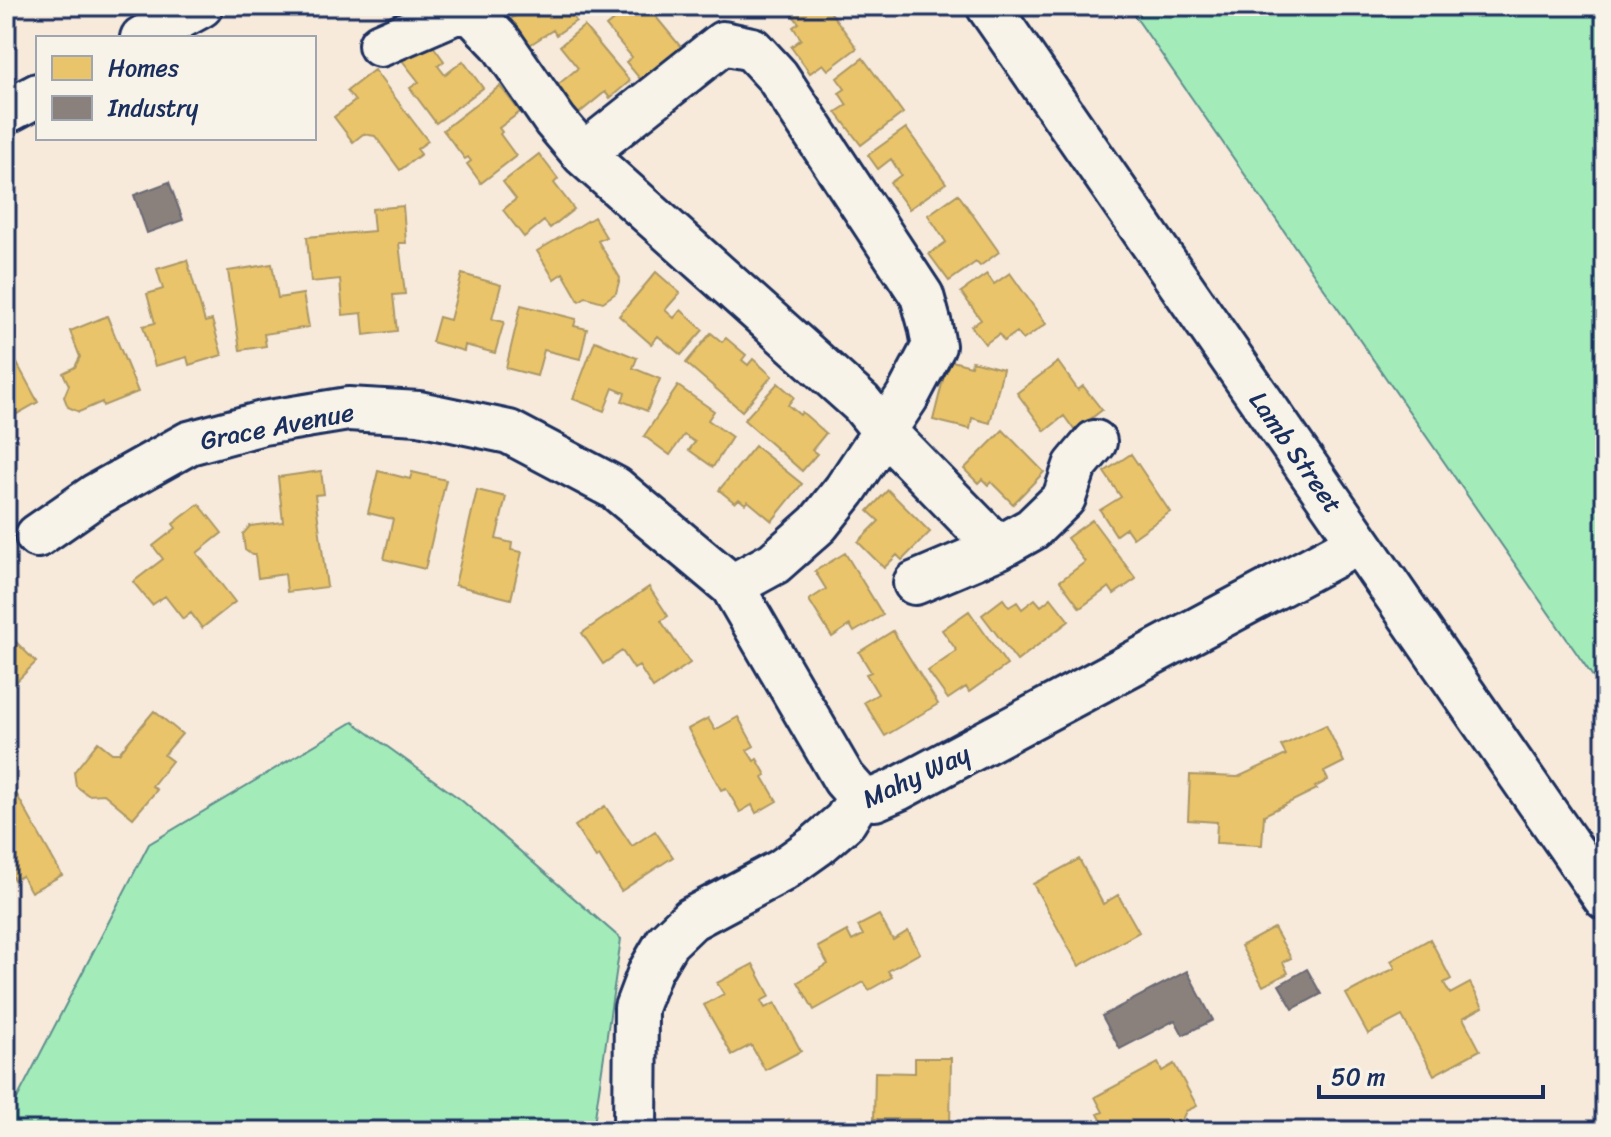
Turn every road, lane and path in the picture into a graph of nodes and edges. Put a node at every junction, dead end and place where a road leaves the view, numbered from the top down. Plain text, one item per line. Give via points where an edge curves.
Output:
1 (201, 6) edge
2 (988, 6) edge
3 (146, 36) edge
4 (380, 45) dead end
5 (36, 96) edge
6 (6, 112) edge
7 (583, 154) junction
8 (884, 431) junction
9 (1095, 442) dead end
10 (37, 536) dead end
11 (1357, 540) junction
12 (998, 548) junction
13 (915, 583) dead end
14 (732, 586) junction
15 (860, 797) junction
16 (1605, 898) edge
17 (635, 1131) edge

1 - 3 street
2 - 11 street, Lamb Street
4 - 7 street via 454,13 472,13 501,43
5 - 6 street
7 - 8 street via 861,403
7 - 8 street via 723,43 752,49 777,76 922,296 934,346
8 - 12 street
8 - 14 street via 818,524 774,563
9 - 12 street via 1075,466 1064,498 1032,529
10 - 14 street, Grace Avenue via 96,495 189,443 263,423 348,409 419,413 509,432 615,488
11 - 15 street, Mahy Way via 898,789 875,799
11 - 16 street, Lamb Street
12 - 13 street
14 - 15 street, Grace Avenue via 844,779
15 - 17 street, Mahy Way via 845,821 816,846 691,919 667,942 636,1008

